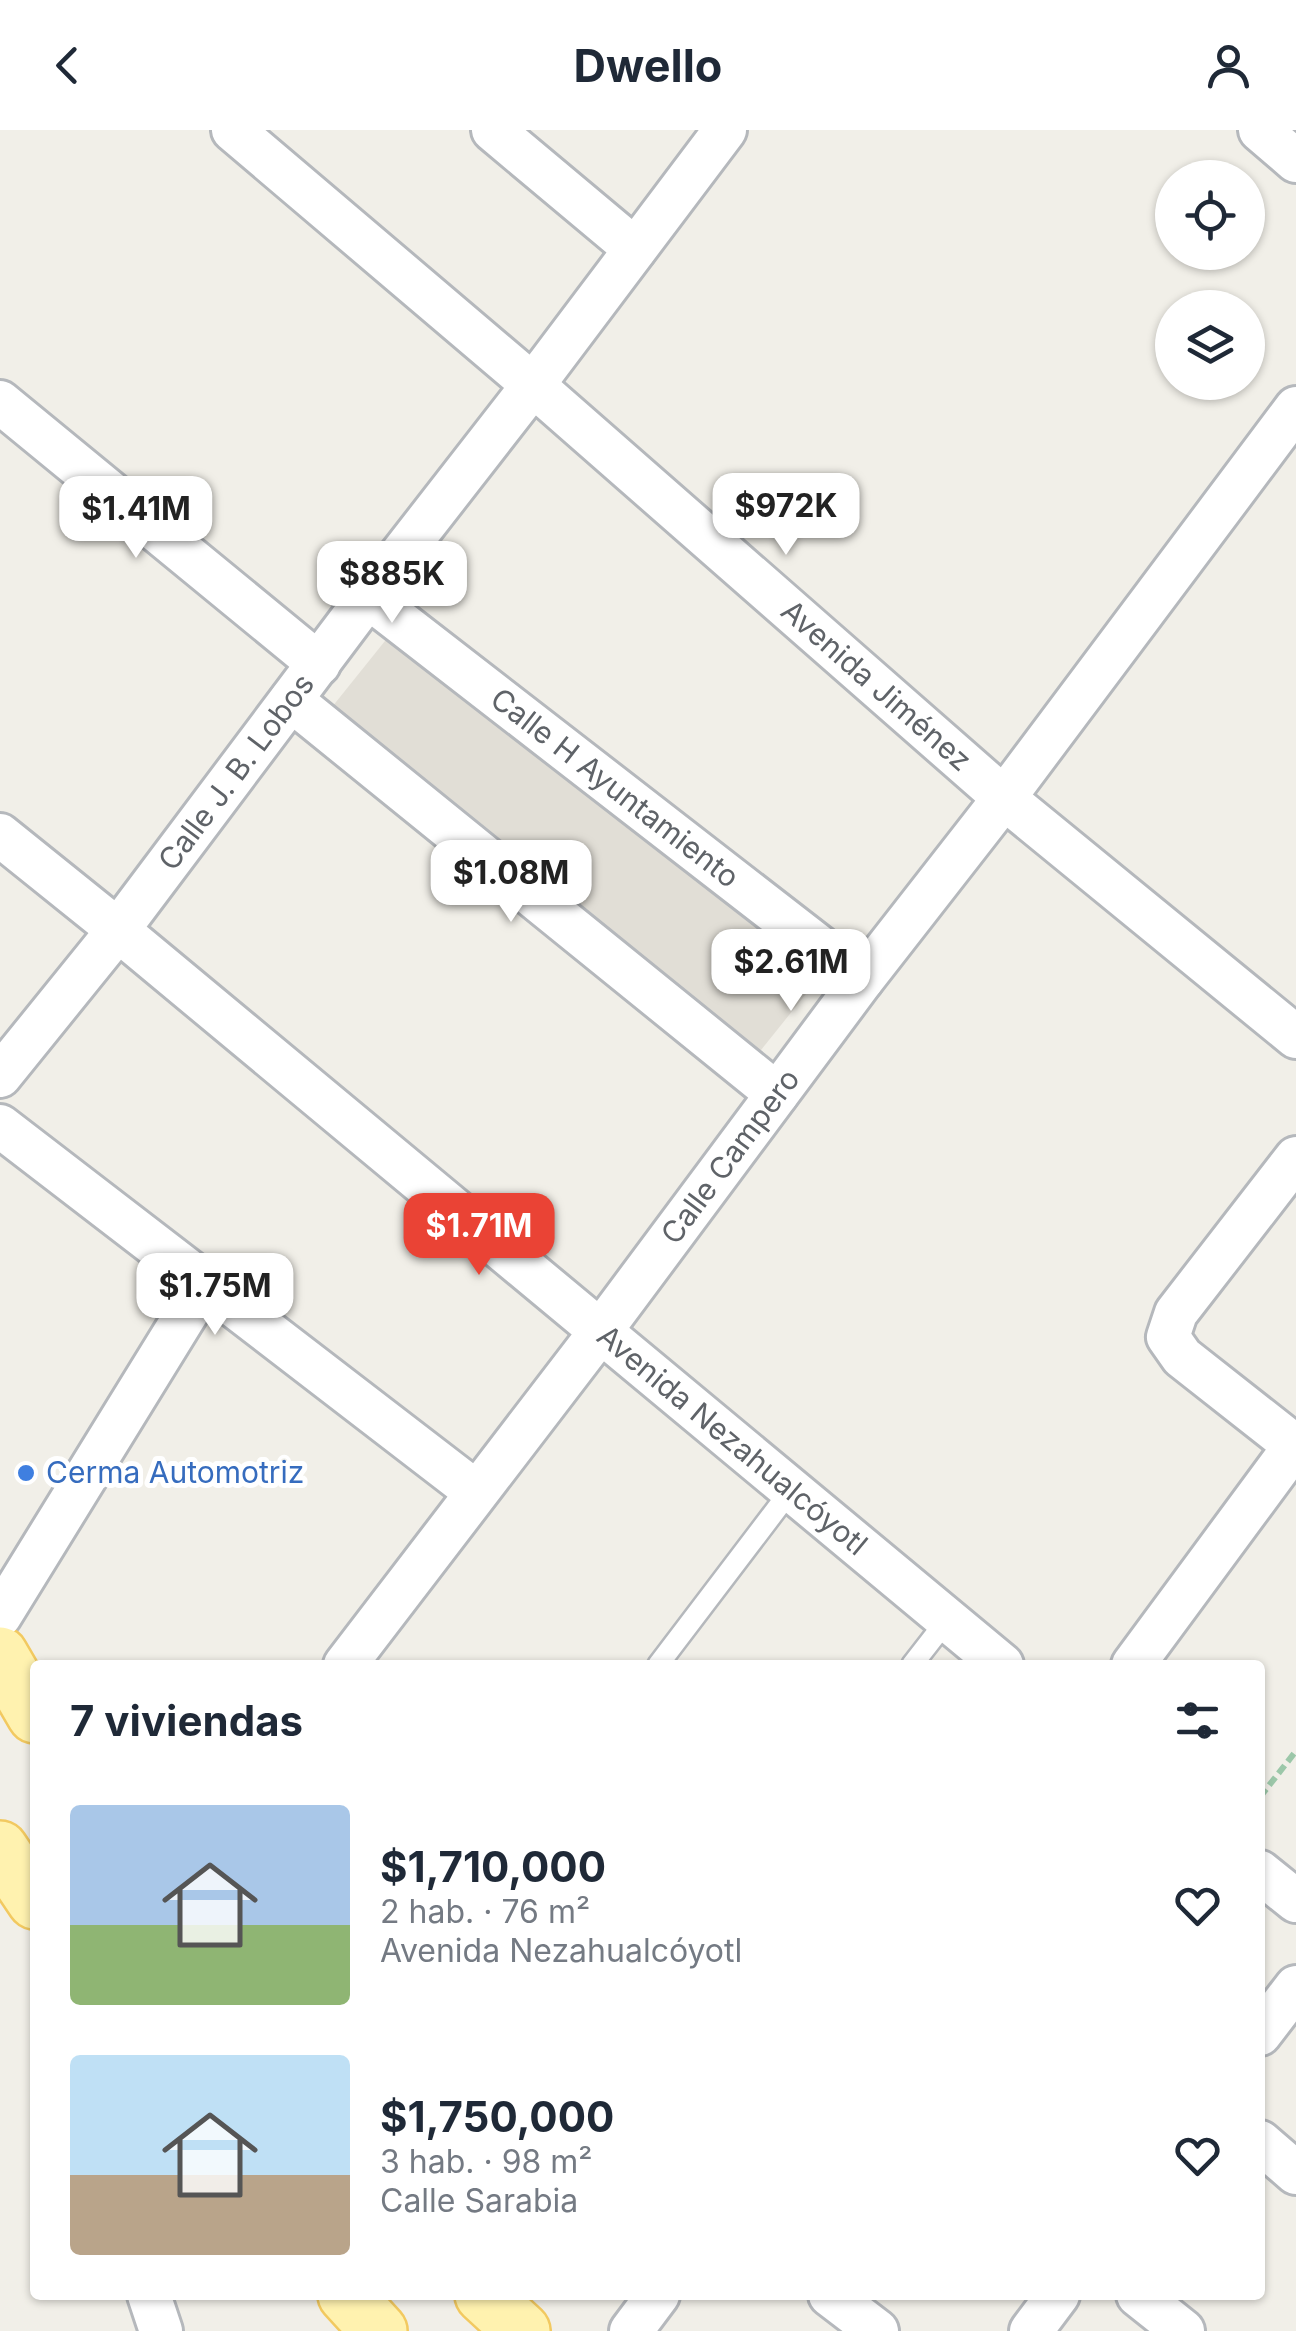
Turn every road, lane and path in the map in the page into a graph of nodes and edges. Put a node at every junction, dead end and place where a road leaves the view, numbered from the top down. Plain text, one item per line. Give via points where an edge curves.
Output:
1 (233, 130) edge
2 (494, 130) edge
3 (725, 130) edge
4 (1260, 130) edge
5 (1296, 161) edge
6 (635, 249) junction
7 (533, 385) junction
8 (0, 402) edge
9 (1296, 408) edge
10 (368, 597) junction
11 (318, 664) junction
12 (291, 700) junction
13 (1004, 798) junction
14 (0, 835) edge
15 (118, 930) junction
16 (862, 980) junction
17 (1296, 1037) edge
18 (0, 1076) edge
19 (777, 1094) junction
20 (0, 1126) edge
21 (1296, 1158) edge
22 (204, 1284) junction
23 (600, 1332) junction
24 (1296, 1445) edge
25 (791, 1490) junction
26 (476, 1492) junction
27 (0, 1616) edge
28 (947, 1620) junction
29 (0, 1655) edge
30 (349, 1660) edge
31 (662, 1660) edge
32 (916, 1660) edge
33 (996, 1660) edge
34 (1137, 1660) edge
35 (30, 1706) edge
36 (1296, 1752) edge
37 (1265, 1791) edge
38 (0, 1849) edge
39 (1265, 1876) edge
40 (30, 1894) edge
41 (1296, 1901) edge
42 (1296, 1987) edge
43 (1265, 2027) edge
44 (1265, 2146) edge
45 (1296, 2173) edge
46 (351, 2300) edge
47 (488, 2300) edge
48 (654, 2300) edge
49 (837, 2300) edge
50 (1054, 2300) edge
51 (1144, 2300) edge
52 (379, 2331) edge
53 (522, 2331) edge
54 (631, 2331) edge
55 (877, 2331) edge
56 (1031, 2331) edge
57 (1183, 2331) edge

1 - 7 street, Avenida Jiménez
2 - 6 street
3 - 6 street, Calle J. B. Lobos
4 - 5 street
6 - 7 street, Calle J. B. Lobos
7 - 10 street, Calle J. B. Lobos
7 - 13 street, Avenida Jiménez
8 - 11 street
9 - 13 street, Calle Campero
10 - 11 street, Calle J. B. Lobos
10 - 16 street, Calle H Ayuntamiento
11 - 12 street, Calle J. B. Lobos
12 - 15 street, Calle J. B. Lobos
12 - 19 street
13 - 16 street, Calle Campero
13 - 17 street, Avenida Jiménez
14 - 15 street, Avenida Nezahualcóyotl
15 - 18 street, Calle J. B. Lobos
15 - 23 street, Avenida Nezahualcóyotl
16 - 19 street, Calle Campero
19 - 23 street, Calle Campero
20 - 22 street
21 - 24 street via 1176,1313 1168,1338
22 - 26 street
22 - 27 street
23 - 25 street, Avenida Nezahualcóyotl
23 - 26 street, Calle Campero
24 - 34 street
25 - 28 street, Avenida Nezahualcóyotl
25 - 31 lane
26 - 30 street, Calle Campero
28 - 32 lane
28 - 33 street, Avenida Nezahualcóyotl
29 - 35 main road
36 - 37 path
38 - 40 main road
39 - 41 street
42 - 43 street
44 - 45 street
46 - 52 main road
47 - 53 main road
48 - 54 street
49 - 55 street
50 - 56 street
51 - 57 street

